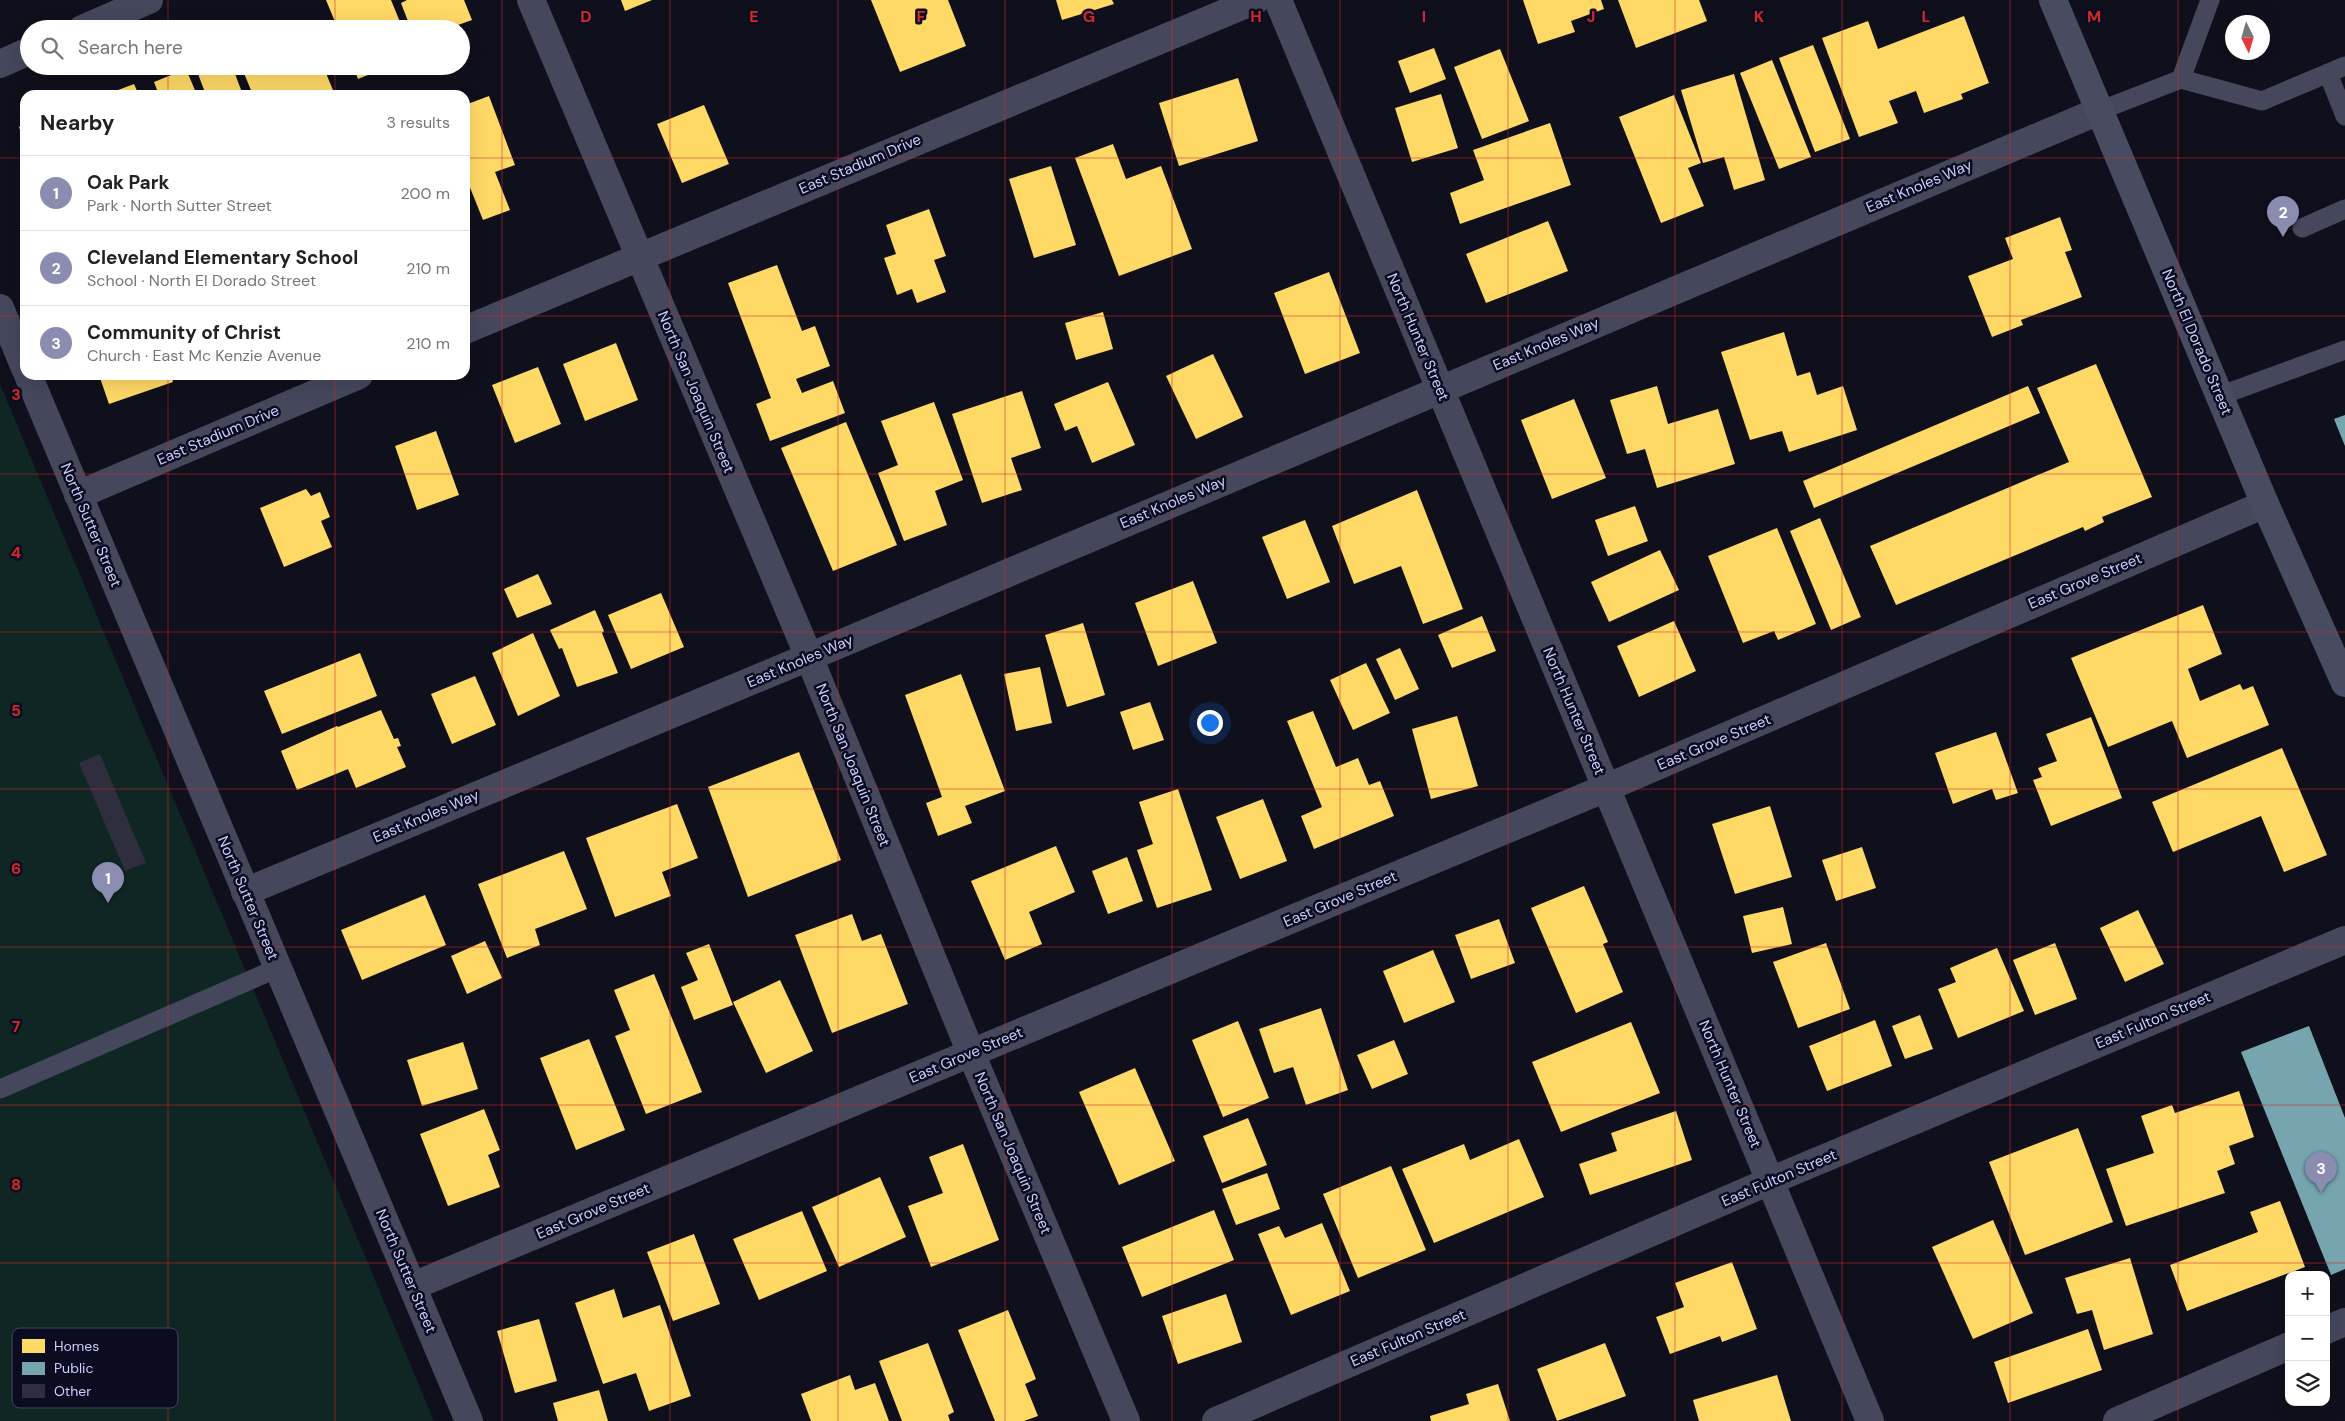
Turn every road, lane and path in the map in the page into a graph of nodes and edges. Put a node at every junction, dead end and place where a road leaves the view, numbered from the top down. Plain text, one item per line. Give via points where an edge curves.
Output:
1 (149, 0) edge
2 (531, 0) edge
3 (1256, 0) edge
4 (1278, 0) edge
5 (2053, 0) edge
6 (2210, 0) edge
7 (103, 20) edge
8 (20, 55) edge
9 (0, 64) edge
10 (2336, 70) edge
11 (2181, 79) junction
12 (2099, 110) junction
13 (2345, 116) edge
14 (2345, 210) edge
15 (2302, 228) dead end
16 (638, 256) junction
17 (0, 308) edge
18 (470, 328) edge
19 (2345, 350) edge
20 (20, 356) edge
21 (30, 380) edge
22 (347, 380) edge
23 (1439, 389) junction
24 (2219, 396) junction
25 (78, 495) junction
26 (2265, 504) junction
27 (809, 657) junction
28 (2345, 682) edge
29 (1606, 788) junction
30 (246, 892) junction
31 (2345, 940) edge
32 (278, 968) junction
33 (971, 1053) junction
34 (0, 1089) edge
35 (1770, 1181) junction
36 (413, 1286) junction
37 (2345, 1322) edge
38 (2330, 1328) edge
39 (2285, 1348) edge
40 (469, 1421) edge
41 (1126, 1421) edge
42 (1216, 1421) edge
43 (1870, 1421) edge
44 (2117, 1421) edge

1 - 7 street
2 - 16 street, North San Joaquin Street
3 - 16 street, East Stadium Drive
4 - 23 street, North Hunter Street
5 - 12 main road, North El Dorado Street
6 - 11 lane
8 - 9 street
10 - 11 lane via 2262,101
10 - 13 lane
11 - 12 lane
12 - 23 street, East Knoles Way
12 - 24 main road, North El Dorado Street
14 - 15 lane
16 - 18 street, East Stadium Drive
16 - 27 street, North San Joaquin Street
17 - 20 street
19 - 24 lane
21 - 25 street, North Sutter Street
22 - 25 street, East Stadium Drive
23 - 27 street, East Knoles Way
23 - 29 street, North Hunter Street
24 - 26 main road, North El Dorado Street
25 - 30 street, North Sutter Street
26 - 28 main road, North El Dorado Street
26 - 29 street, East Grove Street
27 - 30 street, East Knoles Way
27 - 33 street, North San Joaquin Street
29 - 33 street, East Grove Street
29 - 35 street, North Hunter Street
30 - 32 street, North Sutter Street
31 - 35 street, East Fulton Street
32 - 34 lane
32 - 36 street, North Sutter Street
33 - 36 street, East Grove Street
33 - 41 street, North San Joaquin Street
35 - 42 street, East Fulton Street
35 - 43 street, North Hunter Street
36 - 40 street, North Sutter Street
37 - 38 street
39 - 44 street

